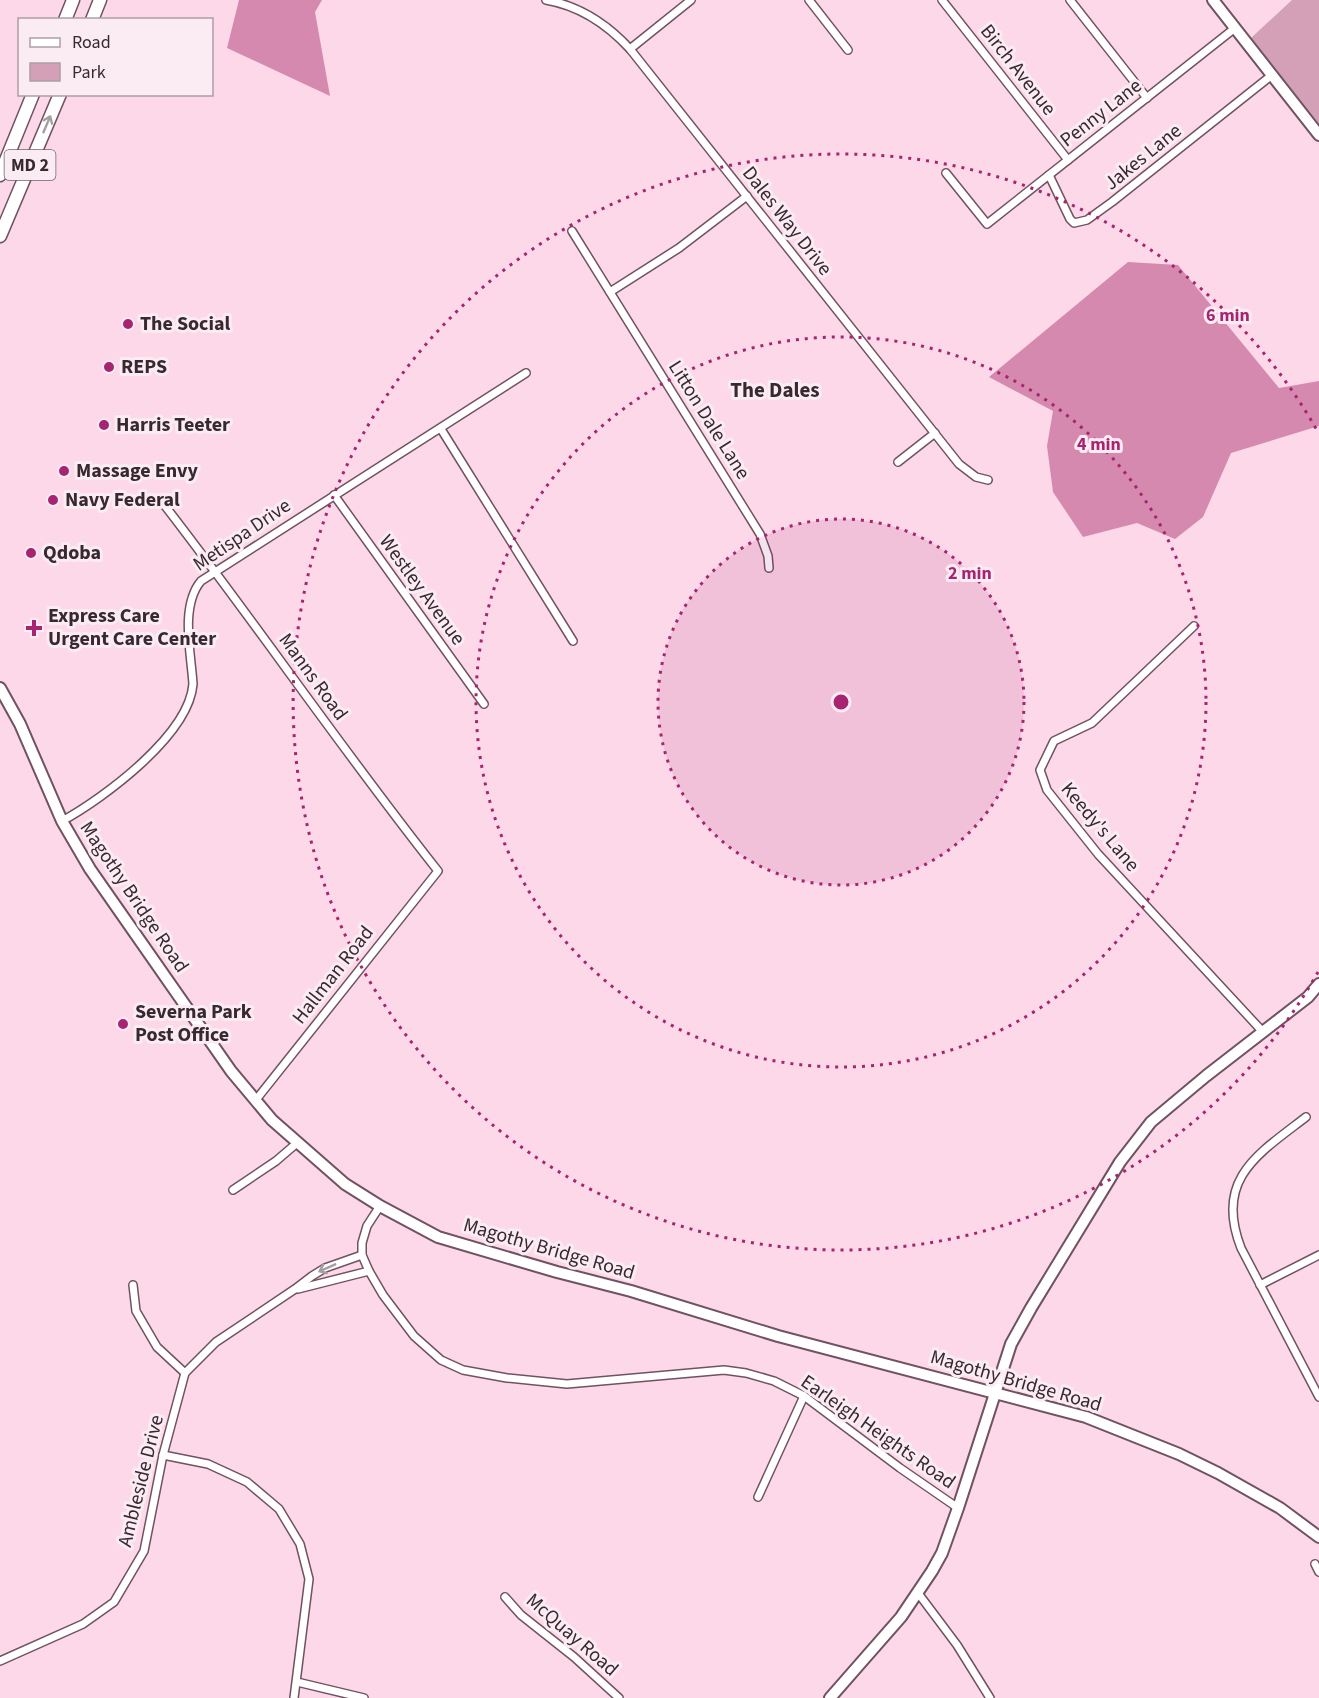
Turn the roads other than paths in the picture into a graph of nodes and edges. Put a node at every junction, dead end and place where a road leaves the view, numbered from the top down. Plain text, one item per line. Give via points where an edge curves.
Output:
1 (73, 0) edge
2 (100, 0) edge
3 (546, 0) edge
4 (691, 0) edge
5 (809, 0) edge
6 (942, 0) edge
7 (1070, 0) edge
8 (1213, 0) edge
9 (66, 18) edge
10 (93, 18) edge
11 (1235, 28) junction
12 (630, 49) junction
13 (848, 50) dead end
14 (1272, 75) junction
15 (32, 96) edge
16 (59, 96) edge
17 (1147, 98) junction
18 (1319, 135) edge
19 (1068, 160) junction
20 (946, 173) dead end
21 (0, 175) edge
22 (1049, 175) junction
23 (747, 196) junction
24 (573, 231) dead end
25 (0, 236) edge
26 (610, 292) junction
27 (526, 373) dead end
28 (441, 429) junction
29 (935, 433) junction
30 (898, 462) dead end
31 (988, 480) dead end
32 (334, 495) junction
33 (162, 502) dead end
34 (769, 568) dead end
35 (216, 571) junction
36 (1194, 626) dead end
37 (573, 641) dead end
38 (0, 688) edge
39 (484, 704) dead end
40 (62, 820) junction
41 (438, 871) joint
42 (1319, 984) edge
43 (1263, 1032) junction
44 (255, 1101) junction
45 (1306, 1117) dead end
46 (297, 1143) junction
47 (233, 1190) dead end
48 (380, 1206) junction
49 (362, 1255) junction
50 (1319, 1255) edge
51 (369, 1271) junction
52 (133, 1285) dead end
53 (1260, 1285) junction
54 (295, 1289) junction
55 (185, 1373) junction
56 (994, 1393) junction
57 (804, 1396) junction
58 (1319, 1397) edge
59 (163, 1455) junction
60 (758, 1497) dead end
61 (958, 1508) junction
62 (1319, 1537) edge
63 (1315, 1564) dead end
64 (1319, 1572) edge
65 (918, 1593) junction
66 (505, 1597) dead end
67 (0, 1661) edge
68 (297, 1682) junction
69 (294, 1698) edge
70 (364, 1698) edge
71 (619, 1698) edge
72 (830, 1698) edge
73 (990, 1698) edge

1 - 9 highway
2 - 10 highway
3 - 12 street, Dales Way Drive via 591,15
4 - 12 street
5 - 13 street
6 - 19 street, Birch Avenue
7 - 17 street
8 - 11 main road
11 - 14 main road
11 - 17 street, Penny Lane
12 - 23 street, Dales Way Drive
14 - 18 main road
14 - 22 street, Jakes Lane via 1087,220 1074,223 1070,219
15 - 21 highway, MD 2
25 -> 16 highway, MD 2
17 - 19 street, Penny Lane
19 - 22 street, Penny Lane
20 - 22 street, Penny Lane via 987,224
23 - 26 street via 679,248
23 - 29 street, Dales Way Drive
24 - 26 street, Litton Dale Lane
26 - 34 street, Litton Dale Lane via 760,534
27 - 28 street, Metispa Drive
28 - 32 street, Metispa Drive
28 - 37 street
29 - 30 street
29 - 31 street, Dales Way Drive via 966,471
32 - 35 street, Metispa Drive
32 - 39 street, Westley Avenue
33 - 35 street, Manns Road
35 - 40 street, Metispa Drive via 196,586 189,604 193,694 183,714 154,751 92,803
35 - 41 street, Manns Road via 383,802
36 - 43 street, Keedy's Lane via 1092,723 1054,741 1040,770 1047,790 1098,854
38 - 40 main road, Magothy Bridge Road
40 - 44 main road, Magothy Bridge Road via 90,869
41 - 44 street, Hallman Road
42 - 43 main road
43 - 56 main road via 1151,1122 1120,1162 1016,1335
44 - 46 main road, Magothy Bridge Road
45 - 53 street via 1259,1152 1236,1192 1232,1211 1236,1236
46 - 47 street
46 - 48 main road, Magothy Bridge Road via 345,1184
48 - 49 street via 368,1226
48 - 56 main road, Magothy Bridge Road via 438,1237 490,1253
49 - 51 street, Earleigh Heights Road
49 -> 54 street, Ambleside Drive via 325,1268
50 - 53 street
51 - 54 street, Ambleside Drive
51 - 57 street, Earleigh Heights Road via 414,1336 441,1360 464,1370 567,1384 724,1370 774,1381
52 - 55 street via 136,1311 146,1329 157,1347
53 - 58 street
54 - 55 street, Ambleside Drive via 216,1342
55 - 59 street, Ambleside Drive
56 - 61 main road
56 - 62 main road, Magothy Bridge Road via 1086,1417 1179,1454 1255,1493
57 - 60 street
57 - 61 street, Earleigh Heights Road
59 - 67 street, Ambleside Drive via 144,1551 114,1602 83,1624
59 - 68 street via 208,1464 247,1482 279,1509 300,1544 309,1579
61 - 65 main road via 942,1552
63 - 64 street
65 - 72 main road
65 - 73 street
66 - 71 street, McQuay Road
68 - 69 street
68 - 70 street

